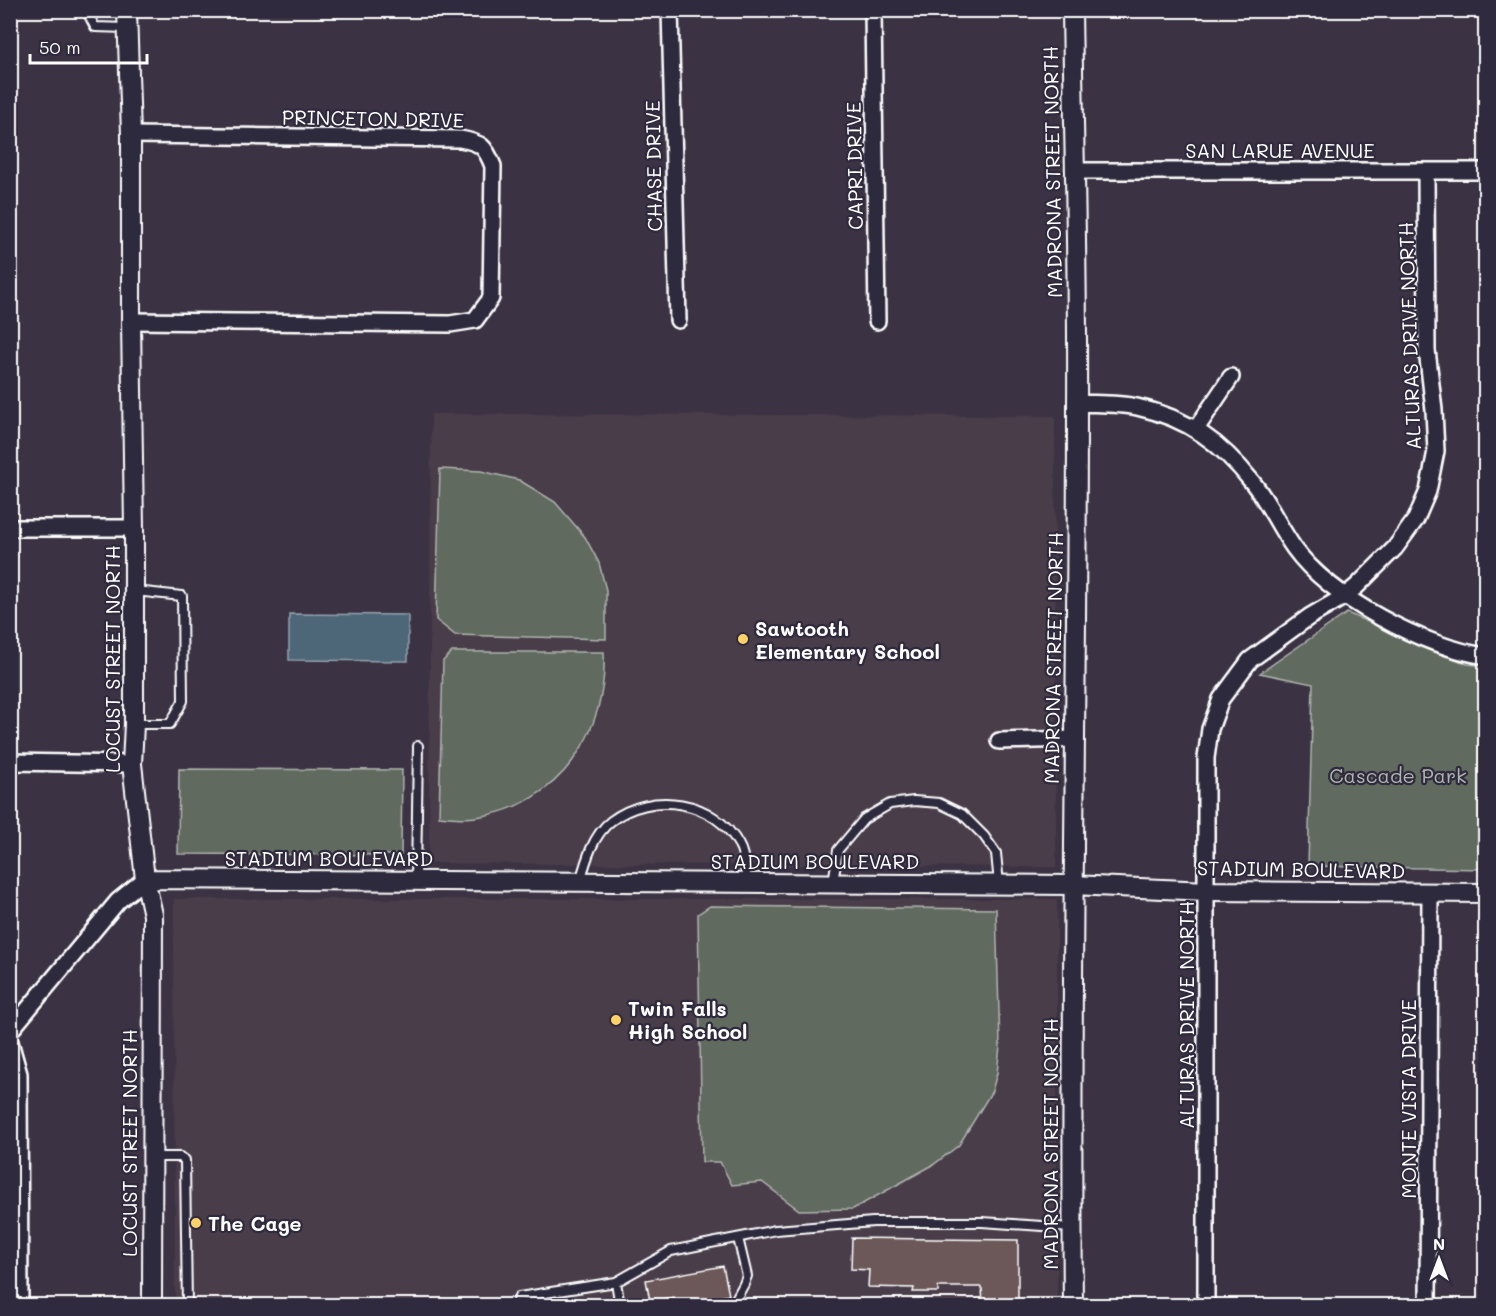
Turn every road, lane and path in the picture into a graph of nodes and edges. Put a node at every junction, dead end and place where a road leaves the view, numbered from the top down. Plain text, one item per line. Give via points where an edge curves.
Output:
1 (86, 10) edge
2 (670, 10) edge
3 (873, 10) edge
4 (1072, 10) edge
5 (128, 19) edge
6 (131, 135) junction
7 (1074, 171) junction
8 (1426, 171) junction
9 (1485, 171) edge
10 (131, 321) junction
11 (678, 321) dead end
12 (877, 321) dead end
13 (1231, 376) dead end
14 (1077, 404) junction
15 (1196, 429) junction
16 (10, 528) edge
17 (134, 528) junction
18 (134, 591) junction
19 (1345, 596) junction
20 (1485, 656) edge
21 (134, 724) junction
22 (1076, 739) junction
23 (999, 741) dead end
24 (418, 746) dead end
25 (10, 762) edge
26 (132, 764) junction
27 (145, 879) junction
28 (416, 881) junction
29 (580, 882) junction
30 (748, 883) junction
31 (833, 883) junction
32 (999, 884) junction
33 (1072, 885) junction
34 (1208, 891) junction
35 (1430, 893) junction
36 (1485, 893) edge
37 (10, 1031) edge
38 (10, 1042) edge
39 (152, 1157) junction
40 (1072, 1228) junction
41 (738, 1238) junction
42 (616, 1282) junction
43 (20, 1305) edge
44 (152, 1305) edge
45 (187, 1305) edge
46 (516, 1305) edge
47 (620, 1305) edge
48 (732, 1305) edge
49 (1073, 1305) edge
50 (1206, 1305) edge
51 (1428, 1305) edge

1 - 5 lane via 95,27
2 - 11 street, CHASE DRIVE
3 - 12 street, CAPRI DRIVE
4 - 7 street, MADRONA STREET NORTH
5 - 6 street, LOCUST STREET NORTH
6 - 10 street, LOCUST STREET NORTH
6 - 10 street, PRINCETON DRIVE via 460,139 477,142 487,150 493,166 491,298 475,320 450,324
7 - 8 street, SAN LARUE AVENUE
7 - 14 street, MADRONA STREET NORTH
8 - 9 street, SAN LARUE AVENUE
8 - 19 street, ALTURAS DRIVE NORTH via 1427,350 1436,451 1428,491 1416,519 1395,548
10 - 17 street, LOCUST STREET NORTH
13 - 15 street
14 - 15 street via 1135,406
14 - 22 street, MADRONA STREET NORTH
15 - 19 street via 1229,455 1254,483 1294,549
16 - 17 street
17 - 18 street, LOCUST STREET NORTH
18 - 21 street, LOCUST STREET NORTH
18 - 21 lane via 182,596 183,700 170,724
19 - 20 street via 1439,645
19 - 34 street, ALTURAS DRIVE NORTH via 1251,660 1221,699 1210,729 1206,758
21 - 26 street, LOCUST STREET NORTH
22 - 23 street
22 - 33 street, MADRONA STREET NORTH
24 - 28 lane
25 - 26 street
26 - 27 street, LOCUST STREET NORTH
27 - 28 street, STADIUM BOULEVARD
27 - 37 street via 118,901
27 - 39 street, LOCUST STREET NORTH via 153,915
28 - 29 street, STADIUM BOULEVARD
29 - 30 street, STADIUM BOULEVARD
29 - 30 lane via 589,850 610,821 639,806 665,802 699,808 728,827 741,848
30 - 31 street, STADIUM BOULEVARD
31 - 32 street, STADIUM BOULEVARD
31 - 32 lane via 838,850 864,819 890,804 914,801 939,803 962,814 996,853
32 - 33 street, STADIUM BOULEVARD
33 - 34 street, STADIUM BOULEVARD
33 - 40 street, MADRONA STREET NORTH
34 - 35 street, STADIUM BOULEVARD
34 - 50 street, ALTURAS DRIVE NORTH
35 - 36 street, STADIUM BOULEVARD
35 - 51 street, MONTE VISTA DRIVE
38 - 43 street via 19,1074
39 - 44 street, LOCUST STREET NORTH
39 - 45 lane via 180,1156 185,1160
40 - 41 lane via 982,1222 873,1222 776,1230
40 - 49 street, MADRONA STREET NORTH
41 - 42 lane via 671,1251
41 - 48 lane via 747,1276
42 - 46 lane via 519,1297
42 - 47 lane

